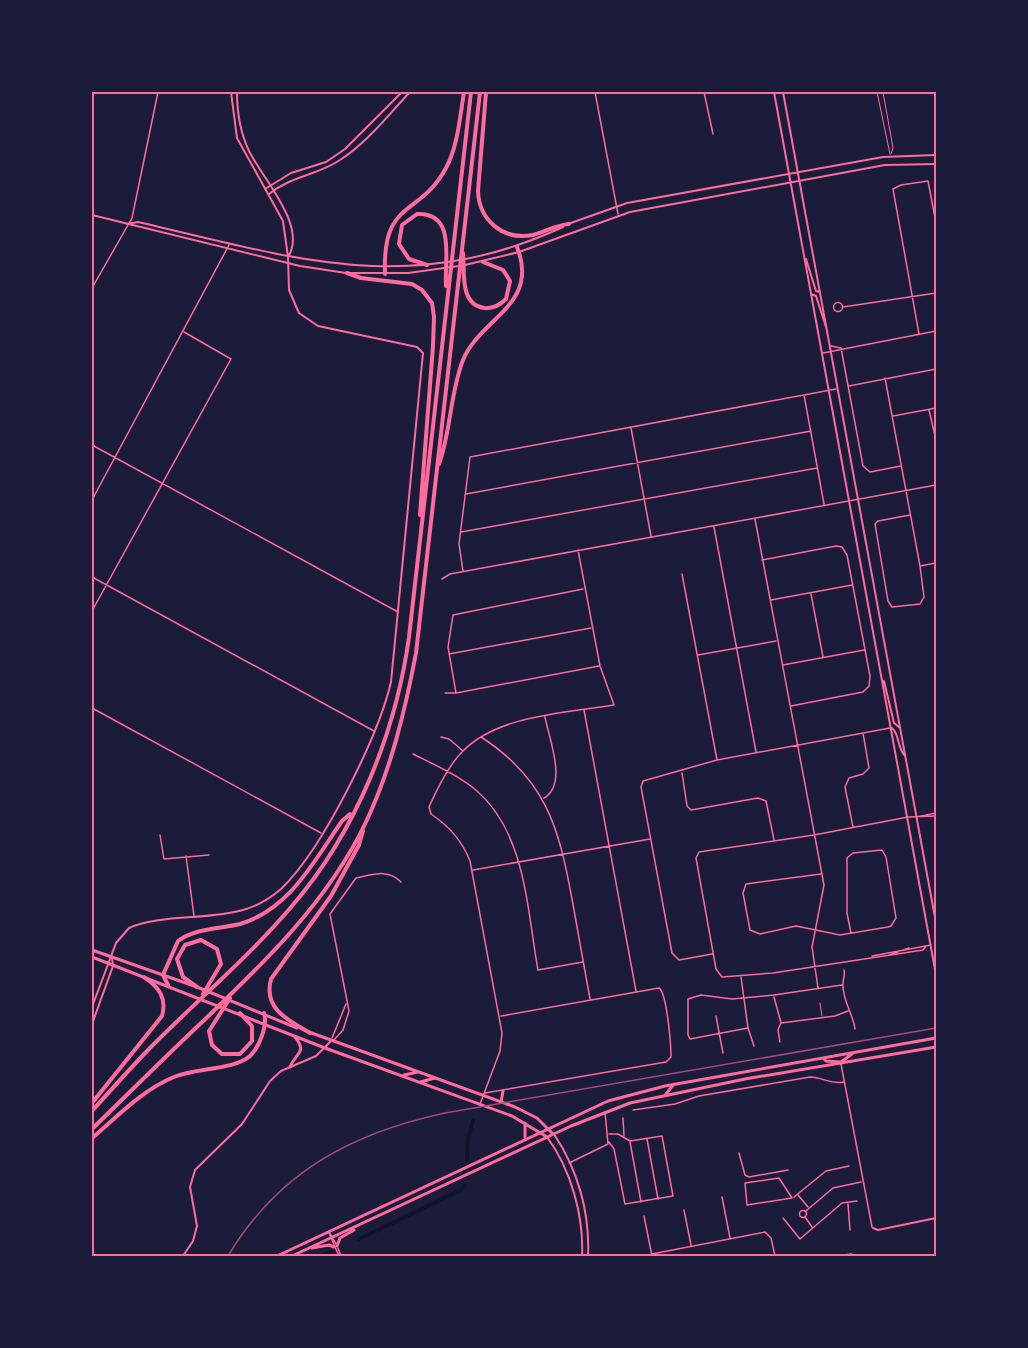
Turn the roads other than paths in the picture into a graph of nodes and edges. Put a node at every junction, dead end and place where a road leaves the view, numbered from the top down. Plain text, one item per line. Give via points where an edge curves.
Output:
1 (158, 92) edge
2 (231, 92) edge
3 (237, 92) edge
4 (402, 92) edge
5 (410, 92) edge
6 (464, 92) edge
7 (471, 92) edge
8 (480, 92) edge
9 (486, 92) edge
10 (595, 92) edge
11 (704, 92) edge
12 (774, 92) edge
13 (783, 92) edge
14 (877, 92) edge
15 (883, 92) edge
16 (713, 134) dead end
17 (936, 154) edge
18 (891, 156) junction
19 (936, 164) edge
20 (798, 172) junction
21 (789, 174) junction
22 (800, 182) junction
23 (791, 184) junction
24 (270, 185) junction
25 (265, 189) junction
26 (274, 190) junction
27 (269, 194) junction
28 (616, 206) junction
29 (92, 215) edge
30 (619, 215) junction
31 (936, 223) edge
32 (127, 224) junction
33 (569, 224) junction
34 (230, 243) junction
35 (463, 245) junction
36 (517, 247) junction
37 (228, 249) junction
38 (519, 252) junction
39 (804, 256) junction
40 (288, 257) junction
41 (288, 262) junction
42 (483, 262) junction
43 (427, 265) junction
44 (385, 271) junction
45 (347, 273) junction
46 (92, 288) edge
47 (820, 292) junction
48 (936, 293) edge
49 (447, 294) junction
50 (811, 294) junction
51 (913, 297) junction
52 (843, 307) dead end
53 (827, 329) junction
54 (936, 331) edge
55 (183, 332) junction
56 (920, 334) junction
57 (830, 346) junction
58 (842, 349) junction
59 (831, 352) junction
60 (822, 353) junction
61 (936, 369) edge
62 (885, 378) junction
63 (849, 386) junction
64 (837, 389) junction
65 (829, 390) junction
66 (804, 395) junction
67 (936, 408) edge
68 (929, 409) junction
69 (892, 416) junction
70 (631, 427) junction
71 (810, 431) junction
72 (936, 440) edge
73 (92, 445) edge
74 (115, 458) junction
75 (638, 463) junction
76 (901, 466) junction
77 (817, 468) junction
78 (436, 474) junction
79 (162, 483) junction
80 (936, 485) edge
81 (905, 490) junction
82 (465, 494) junction
83 (92, 500) edge
84 (644, 500) junction
85 (858, 500) junction
86 (850, 501) junction
87 (824, 505) junction
88 (910, 514) junction
89 (755, 518) junction
90 (714, 525) junction
91 (460, 532) junction
92 (420, 536) junction
93 (651, 536) junction
94 (578, 550) junction
95 (762, 560) junction
96 (936, 563) edge
97 (920, 566) junction
98 (463, 571) junction
99 (682, 574) dead end
100 (92, 577) edge
101 (442, 579) dead end
102 (106, 585) junction
103 (853, 585) junction
104 (585, 589) junction
105 (811, 593) junction
106 (770, 600) junction
107 (92, 611) edge
108 (398, 613) junction
109 (592, 628) junction
110 (777, 641) junction
111 (737, 648) junction
112 (865, 649) junction
113 (449, 654) junction
114 (697, 655) junction
115 (823, 658) junction
116 (782, 665) junction
117 (600, 666) junction
118 (883, 679) junction
119 (445, 693) dead end
120 (456, 693) junction
121 (790, 706) junction
122 (92, 708) edge
123 (584, 710) junction
124 (545, 717) junction
125 (892, 728) junction
126 (900, 728) junction
127 (374, 731) junction
128 (863, 733) junction
129 (481, 736) junction
130 (441, 737) dead end
131 (798, 746) junction
132 (463, 751) junction
133 (756, 753) junction
134 (413, 754) dead end
135 (905, 756) junction
136 (717, 760) junction
137 (448, 772) junction
138 (681, 772) junction
139 (543, 798) junction
140 (353, 812) junction
141 (936, 814) edge
142 (908, 818) junction
143 (916, 818) junction
144 (365, 825) junction
145 (853, 828) junction
146 (322, 834) junction
147 (160, 835) dead end
148 (814, 835) junction
149 (651, 838) junction
150 (774, 841) junction
151 (609, 846) junction
152 (564, 854) junction
153 (209, 855) dead end
154 (186, 856) junction
155 (518, 862) junction
156 (473, 870) junction
157 (822, 874) junction
158 (401, 882) dead end
159 (194, 917) junction
160 (936, 923) edge
161 (816, 930) junction
162 (851, 933) junction
163 (931, 945) junction
164 (926, 946) junction
165 (910, 948) junction
166 (936, 948) edge
167 (92, 950) edge
168 (713, 954) junction
169 (889, 955) junction
170 (872, 956) junction
171 (92, 957) edge
172 (112, 957) junction
173 (583, 962) junction
174 (108, 964) junction
175 (113, 966) junction
176 (814, 966) junction
177 (844, 970) dead end
178 (163, 975) junction
179 (936, 975) edge
180 (740, 976) junction
181 (144, 977) junction
182 (168, 985) junction
183 (842, 985) junction
184 (197, 987) junction
185 (818, 988) junction
186 (636, 992) junction
187 (231, 994) junction
188 (774, 995) junction
189 (743, 998) junction
190 (590, 1000) junction
191 (200, 1001) junction
192 (346, 1003) junction
193 (820, 1003) dead end
194 (92, 1007) edge
195 (848, 1011) junction
196 (240, 1012) junction
197 (264, 1013) junction
198 (716, 1016) dead end
199 (500, 1017) junction
200 (823, 1018) junction
201 (266, 1023) junction
202 (781, 1023) junction
203 (92, 1024) edge
204 (748, 1028) junction
205 (855, 1029) dead end
206 (310, 1033) junction
207 (294, 1035) junction
208 (720, 1036) junction
209 (936, 1038) edge
210 (333, 1042) junction
211 (780, 1042) dead end
212 (753, 1046) dead end
213 (936, 1047) edge
214 (325, 1048) junction
215 (723, 1053) dead end
216 (853, 1053) junction
217 (823, 1058) junction
218 (841, 1062) junction
219 (290, 1067) junction
220 (418, 1072) junction
221 (402, 1076) junction
222 (435, 1078) junction
223 (420, 1082) junction
224 (844, 1082) junction
225 (675, 1084) junction
226 (503, 1091) junction
227 (666, 1094) junction
228 (484, 1095) junction
229 (501, 1102) junction
230 (92, 1103) edge
231 (480, 1104) junction
232 (633, 1110) dead end
233 (92, 1111) edge
234 (605, 1112) junction
235 (623, 1118) dead end
236 (525, 1122) junction
237 (548, 1127) junction
238 (92, 1129) edge
239 (540, 1131) junction
240 (554, 1134) junction
241 (609, 1134) junction
242 (547, 1137) junction
243 (624, 1137) junction
244 (92, 1138) edge
245 (525, 1138) junction
246 (647, 1138) junction
247 (630, 1141) junction
248 (609, 1142) junction
249 (739, 1153) dead end
250 (569, 1163) junction
251 (849, 1166) dead end
252 (788, 1170) dead end
253 (862, 1182) junction
254 (798, 1195) junction
255 (722, 1197) dead end
256 (792, 1198) junction
257 (658, 1199) junction
258 (857, 1201) dead end
259 (641, 1202) junction
260 (848, 1203) junction
261 (809, 1208) junction
262 (684, 1210) dead end
263 (806, 1211) junction
264 (587, 1216) junction
265 (644, 1216) dead end
266 (580, 1217) junction
267 (805, 1217) junction
268 (783, 1218) dead end
269 (936, 1218) edge
270 (371, 1220) junction
271 (813, 1228) junction
272 (873, 1228) joint
273 (850, 1230) dead end
274 (329, 1232) junction
275 (332, 1238) junction
276 (730, 1239) junction
277 (692, 1246) junction
278 (335, 1247) junction
279 (310, 1248) junction
280 (652, 1255) edge
281 (854, 1256) edge
282 (183, 1257) edge
283 (278, 1257) edge
284 (292, 1257) edge
285 (340, 1257) edge
286 (582, 1257) edge
287 (588, 1257) edge
288 (775, 1257) edge
289 (837, 1257) edge

1 - 32 street via 132,218
2 - 25 main road via 237,138
3 - 24 main road via 241,130
4 - 24 main road via 345,149 326,162 291,173
5 - 26 main road via 340,161 293,178
6 - 44 highway via 447,166 432,188 394,220 387,238
7 - 49 highway
8 - 35 highway
9 - 33 highway via 478,191 485,216 495,227 519,236
10 - 28 street
11 - 16 street
12 - 21 main road
13 - 20 main road
14 - 18 lane
15 - 18 lane
17 - 18 main road
18 - 20 main road
19 - 22 main road via 885,165
20 - 21 main road
20 - 22 main road
21 - 23 main road
21 - 28 main road
22 - 23 main road
22 - 47 main road
23 - 30 main road
23 - 39 main road
24 - 25 main road
24 - 26 main road
25 - 27 main road
26 - 27 main road
26 - 40 main road via 290,225 292,251
27 - 40 main road via 283,221
28 - 30 street
28 - 33 main road
29 - 32 main road
30 - 38 main road
31 - 51 street via 930,186 925,180 893,189
32 - 34 main road via 138,222
32 - 37 main road
32 - 46 street
33 - 36 main road
34 - 37 street
34 - 40 main road
35 - 42 highway via 469,299 477,306 493,308 506,299 510,281 503,270
35 - 78 highway
36 - 38 highway
36 - 43 main road
37 - 41 main road
37 - 55 street
38 - 42 main road
38 - 78 highway via 521,276 516,297 477,338 462,361
39 - 47 main road via 816,291
39 - 50 main road
40 - 41 main road
40 - 44 main road
41 - 45 main road
41 - 108 main road via 290,295 307,321 417,347 422,352
42 - 44 main road via 427,271
43 - 44 main road
43 - 49 highway via 404,255 399,244 402,225 417,214 432,216 444,228
44 - 45 main road
45 - 92 highway via 412,284 426,294 433,308
47 - 53 main road
48 - 51 street
49 - 92 highway
50 - 53 main road via 816,296
50 - 60 main road
51 - 52 street
51 - 56 street
53 - 57 main road
54 - 56 street
55 - 74 street
55 - 79 street via 231,359
56 - 58 street
57 - 58 street
57 - 59 main road
58 - 59 street
58 - 63 street
59 - 60 street
59 - 64 main road
60 - 65 main road
61 - 62 street
62 - 63 street
62 - 69 street
63 - 76 street via 865,470
64 - 65 street
64 - 85 main road
65 - 66 street
65 - 86 main road
66 - 70 street
66 - 71 street
67 - 68 street
68 - 69 street
68 - 72 street
69 - 76 street
70 - 75 street
70 - 82 street via 470,457
71 - 75 street
71 - 77 street
73 - 74 street
74 - 79 street
74 - 83 street
75 - 82 street
75 - 84 street
76 - 81 street
77 - 84 street
77 - 87 street
78 - 144 highway via 412,674 389,765
79 - 102 street
79 - 108 street
80 - 81 street
81 - 85 street
81 - 88 street
82 - 91 street
84 - 91 street
84 - 93 street
85 - 86 street
85 - 126 main road
86 - 87 street
86 - 118 main road
87 - 89 street
88 - 97 street
88 - 97 street via 878,521 875,528 889,605 898,608 924,601
89 - 90 street
89 - 95 street
90 - 93 street
90 - 111 street
91 - 98 street
92 - 140 highway via 406,659 396,703 375,765
93 - 94 street
94 - 98 street
94 - 104 street
95 - 103 street via 842,547
95 - 106 street
96 - 97 street
98 - 101 street
99 - 114 street
100 - 102 street
102 - 107 street
102 - 127 street
103 - 105 street
103 - 112 street
104 - 109 street
104 - 113 street via 458,613 451,620
105 - 106 street
105 - 115 street
106 - 110 street
108 - 127 main road via 391,682
109 - 113 street
109 - 117 street
110 - 111 street
110 - 116 street
111 - 114 street
111 - 133 street
112 - 115 street
112 - 121 street via 869,686 863,692
113 - 120 street
114 - 136 street
115 - 116 street
116 - 121 street
117 - 120 street
117 - 123 street via 614,705
118 - 125 main road
118 - 126 main road via 894,723
119 - 120 street
121 - 131 street
122 - 146 street
123 - 124 street
123 - 151 street
124 - 129 street via 502,726
124 - 139 street via 557,781 552,792
125 - 128 street
125 - 135 main road
125 - 142 main road
126 - 135 main road
127 - 146 main road
128 - 131 street
128 - 145 street via 869,768 849,778 845,787
129 - 132 street
129 - 139 street via 520,768
130 - 132 street
131 - 133 street
131 - 148 street
132 - 137 street
133 - 136 street
134 - 137 street
135 - 143 main road
136 - 138 street
137 - 155 street via 478,792 497,813 511,836
137 - 156 street via 429,811 460,840
138 - 149 street via 643,781
138 - 150 street via 687,806 694,811 758,798 766,801
139 - 152 street
140 - 178 highway via 342,821 283,900 249,920 182,938 172,949
140 - 191 highway via 294,904
141 - 143 street
142 - 143 street
142 - 145 street
142 - 163 main road
143 - 160 main road
144 - 187 highway via 333,878 298,924
144 - 206 highway via 359,845 331,896 271,980 274,1008
145 - 148 street
146 - 159 main road via 289,881 269,898 242,910
147 - 154 street via 163,859
148 - 150 street
148 - 157 street
149 - 151 street
149 - 168 street via 672,953 680,960
150 - 168 street via 699,852 696,860
151 - 152 street
151 - 186 street
152 - 155 street
152 - 173 street
153 - 154 street
154 - 159 street
155 - 156 street
155 - 173 street via 538,970
156 - 199 street
157 - 161 street via 824,890
157 - 161 street via 746,884 743,893 751,931 796,926
158 - 192 street via 385,873 352,879 330,914
159 - 172 main road via 134,926 118,938
161 - 162 street via 836,935
161 - 176 street via 812,947
162 - 162 street via 846,861 849,855 874,849 884,852 896,915 894,923
163 - 164 street
163 - 166 main road
163 - 179 main road
164 - 165 street
164 - 169 street via 923,950
165 - 169 street
165 - 170 street
167 - 172 main road
168 - 180 street via 720,976
169 - 170 street
170 - 176 street
171 - 174 main road
172 - 174 main road
172 - 175 main road
172 - 178 main road
173 - 190 street
174 - 175 main road
174 - 194 main road
175 - 181 main road
175 - 203 main road
176 - 180 street
176 - 185 street
177 - 183 street
178 - 182 highway
178 - 184 main road
180 - 189 street
181 - 182 main road
181 - 230 highway via 160,991 162,1016
182 - 196 main road
183 - 185 street
183 - 195 street
184 - 191 highway via 183,977 177,959 185,945 201,940 217,949 221,964
184 - 197 main road
185 - 188 street
186 - 190 street
186 - 226 street via 658,988 664,993 669,1061
187 - 196 highway via 209,1030 211,1043 222,1054 237,1055 251,1043 252,1026
187 - 238 highway
188 - 189 street
188 - 202 street
189 - 204 street
189 - 208 street via 701,995 688,999 690,1038
190 - 199 street
191 - 233 highway
192 - 210 street
192 - 210 street via 346,1023
193 - 200 lane
195 - 200 street
195 - 205 street
196 - 201 main road
197 - 201 highway
197 - 206 main road
198 - 208 street
199 - 228 street via 501,1045
200 - 202 street
201 - 207 main road
201 - 244 highway via 257,1046 246,1059 168,1079
202 - 211 street
204 - 208 street
204 - 212 street
206 - 210 main road
207 - 214 main road
207 - 219 main road via 302,1053
208 - 215 street
209 - 216 main road
210 - 214 main road
210 - 220 main road
213 - 218 main road
214 - 219 main road via 306,1062
214 - 221 main road
216 - 217 main road
216 - 218 main road
217 - 218 main road
217 - 225 main road
218 - 224 street
218 - 227 main road
219 - 282 main road via 266,1085 242,1124 193,1174 190,1187 197,1226
220 - 221 main road
220 - 222 main road
221 - 223 main road
222 - 223 main road
222 - 228 main road
223 - 231 main road
224 - 232 street via 833,1084 810,1077
224 - 253 street
225 - 227 main road
225 - 237 main road via 608,1101
226 - 228 street
226 - 229 main road
227 - 234 main road
228 - 229 main road
228 - 231 street
229 - 237 main road via 530,1114
231 - 236 main road
234 - 240 main road
234 - 241 street
235 - 243 street
236 - 239 main road
236 - 245 main road
237 - 239 main road
237 - 240 main road
239 - 242 main road
239 - 245 main road
240 - 242 main road
240 - 250 main road
241 - 243 street
241 - 248 street
242 - 266 main road via 572,1187
242 - 270 main road
243 - 247 street
245 - 274 main road
246 - 247 street
246 - 257 street
246 - 257 street via 662,1136 673,1196
247 - 259 street
248 - 250 street
248 - 259 street via 614,1149 625,1204
249 - 252 street via 748,1177
250 - 264 main road
251 - 254 street via 826,1171
253 - 261 street via 833,1188
253 - 272 street
254 - 256 street
254 - 261 street
255 - 276 street
256 - 256 street via 779,1178 744,1185 750,1206
257 - 259 street
258 - 260 street
260 - 271 street
260 - 273 street
261 - 263 street
262 - 277 street
263 - 267 street
263 - 267 street via 800,1213
264 - 266 main road
264 - 287 main road
265 - 280 street
266 - 286 main road
267 - 271 street
268 - 271 street via 799,1239
269 - 272 main road
270 - 275 main road
270 - 278 main road via 340,1238
274 - 275 street
274 - 283 main road
275 - 278 street
275 - 279 main road
276 - 277 street
276 - 288 street via 765,1232 771,1238
277 - 280 street
278 - 279 main road
278 - 285 street
279 - 284 main road
281 - 289 street

